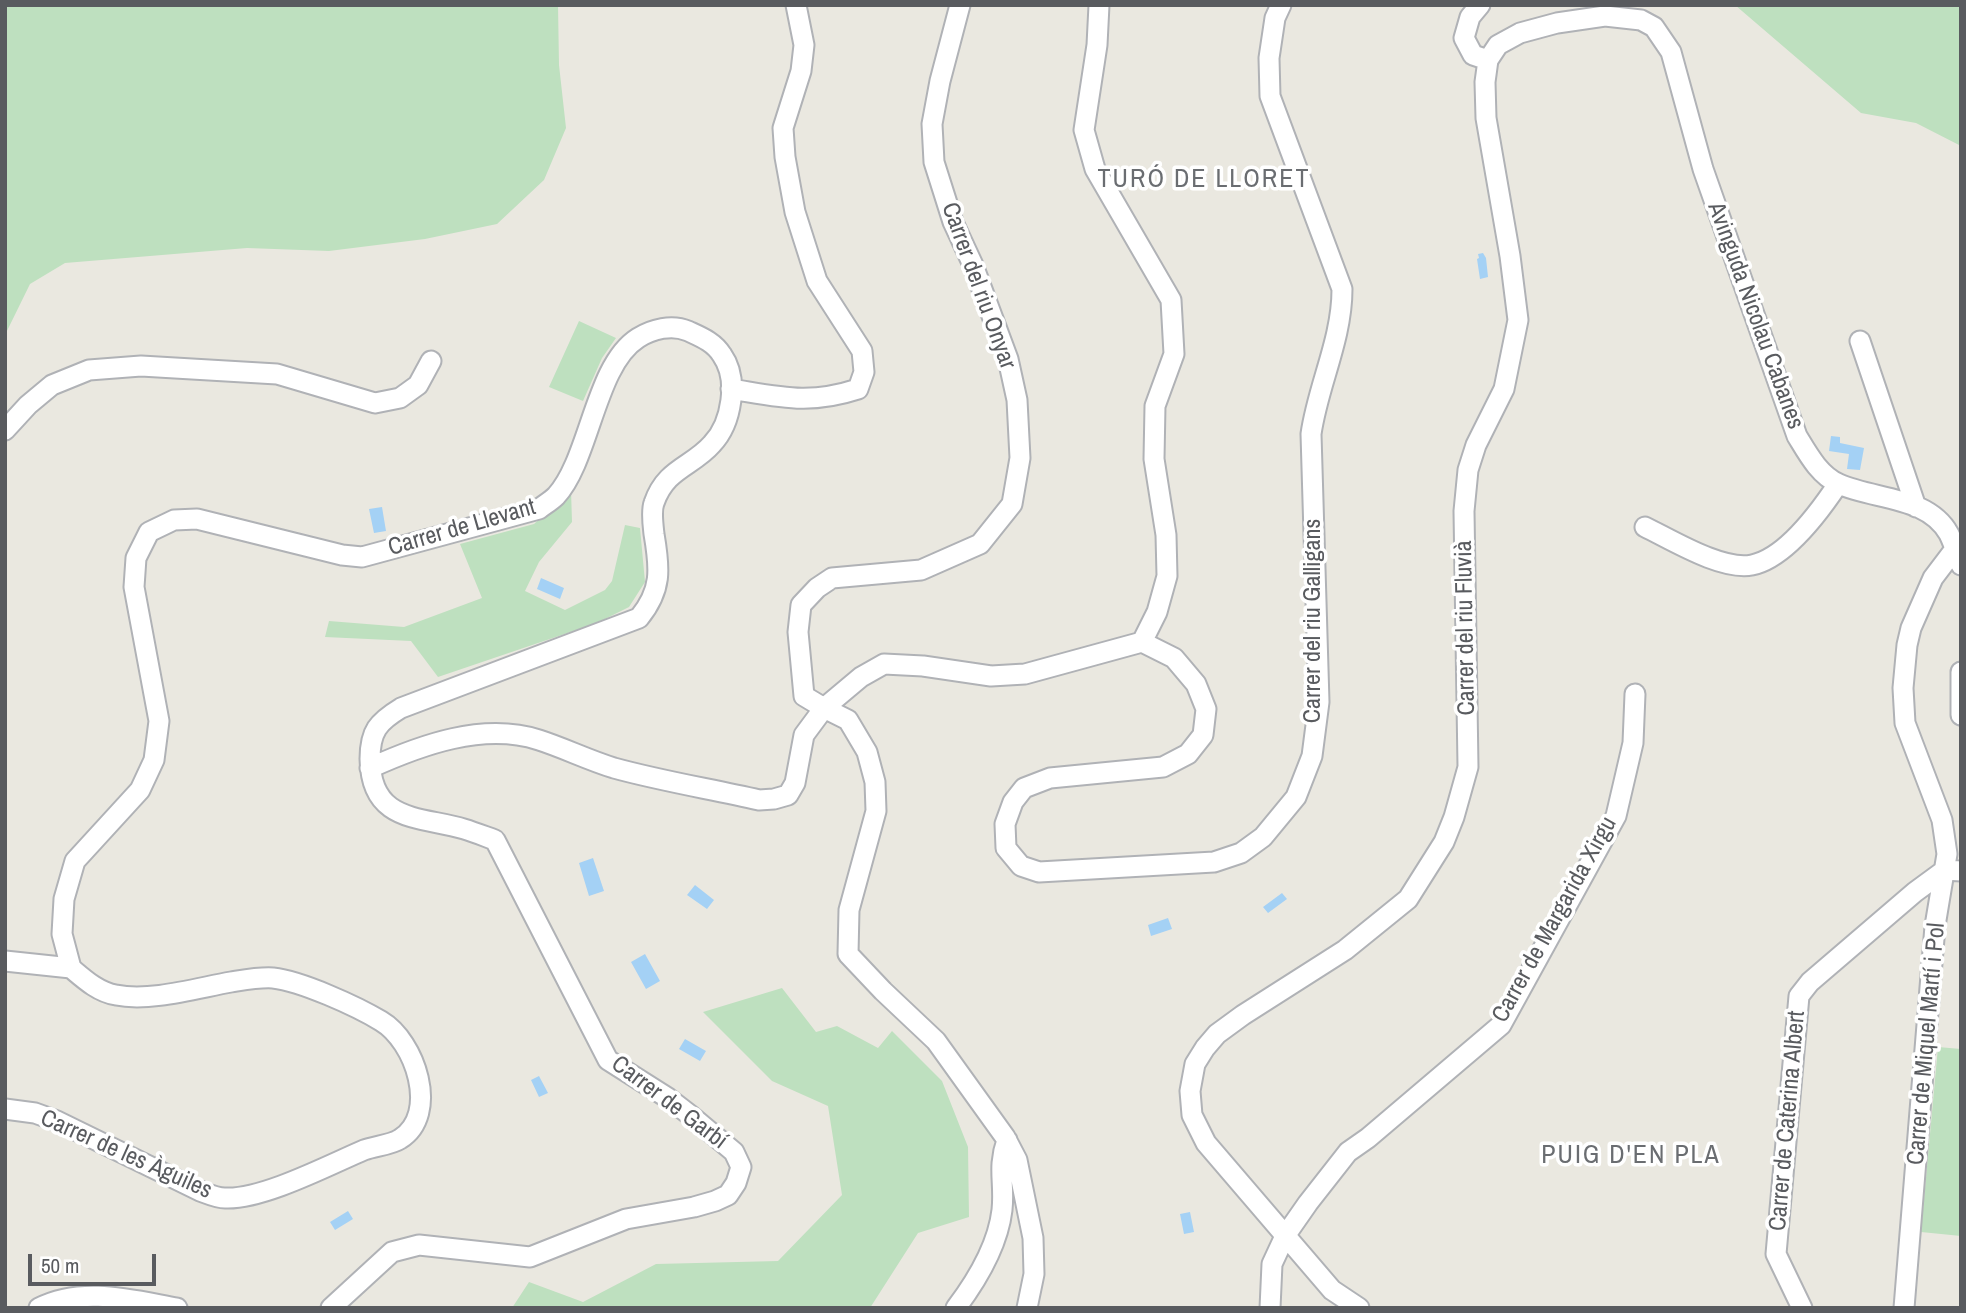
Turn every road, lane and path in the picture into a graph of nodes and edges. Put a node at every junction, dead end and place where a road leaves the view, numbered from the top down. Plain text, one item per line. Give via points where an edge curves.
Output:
1 (796, 5) edge
2 (960, 5) edge
3 (1099, 5) edge
4 (1281, 5) edge
5 (1480, 5) edge
6 (1488, 60) junction
7 (1860, 341) dead end
8 (430, 362) dead end
9 (731, 389) junction
10 (5, 430) edge
11 (1838, 484) junction
12 (1916, 507) junction
13 (1645, 527) dead end
14 (1958, 557) edge
15 (1142, 642) junction
16 (1961, 672) edge
17 (1635, 694) dead end
18 (824, 708) junction
19 (1961, 715) edge
20 (370, 768) junction
21 (1953, 871) edge
22 (5, 961) edge
23 (71, 968) junction
24 (5, 1109) edge
25 (1007, 1140) junction
26 (1285, 1236) junction
27 (39, 1308) edge
28 (177, 1308) edge
29 (331, 1308) edge
30 (956, 1308) edge
31 (1027, 1308) edge
32 (1270, 1308) edge
33 (1359, 1308) edge
34 (1802, 1308) edge
35 (1903, 1308) edge

1 - 9 street via 803,45 783,128 795,212 817,281 862,351 864,372 858,390 832,398 797,400
2 - 18 street, Carrer del riu Onyar via 932,124 934,162 1008,359 1017,400 1020,458 1012,503 980,544 921,570 832,578 801,605 798,632 804,696
3 - 15 street via 1084,130 1095,169 1171,300 1174,354 1155,406 1154,459 1166,535 1167,576
4 - 15 street, Carrer del riu Galligans via 1269,58 1270,96 1342,289 1342,313 1311,434 1319,702 1312,756 1296,797 1263,837 1241,853 1214,862 1040,872 1021,866 1006,848 1004,824 1024,788 1050,778 1163,767 1188,754 1203,735 1206,709 1196,684 1174,658
5 - 6 street via 1470,17 1464,38 1473,54
6 - 11 street, Avinguda Nicolau Cabanes via 1498,45 1520,33 1557,23 1605,16 1641,20 1654,27 1671,52 1703,169 1797,436 1817,467
6 - 26 street, Carrer del riu Fluvià via 1486,118 1518,320 1504,389 1468,470 1464,511 1468,767 1454,817 1444,842 1408,899 1345,950 1217,1034 1195,1064 1190,1091 1192,1115 1206,1143
7 - 12 street
8 - 10 street via 418,385 400,398 375,403 277,374 141,366 89,370 52,385
9 - 20 street, Carrer de Llevant via 723,429 712,445 668,476 653,504 657,586 639,618 401,708 382,720 370,740
9 - 23 street, Carrer de Llevant via 723,355 707,339 679,327 637,338 615,360 556,496 539,509 362,557 197,519 174,520 149,532 136,558 134,587 159,721 154,760 140,790 75,862 64,899 62,934
11 - 12 street, Avinguda Nicolau Cabanes
11 - 13 street via 1777,554 1752,565 1698,553
12 - 14 street, Avinguda Nicolau Cabanes via 1935,516
14 - 21 street, Carrer de Miquel Martí i Pol via 1933,578 1911,628 1903,688 1905,723 1942,820
15 - 18 street via 1025,674 991,676 884,664
16 - 19 street
17 - 26 street, Carrer de Margarida Xirgu via 1633,743 1616,816 1500,1025 1348,1152
18 - 20 street via 804,735 795,783 788,795 774,799 759,800 617,768 537,739 506,733 472,734
18 - 25 street via 848,720 867,752 875,782 876,811 849,910 848,954 936,1041
20 - 29 street, Carrer de Garbí via 379,795 394,811 495,840 608,1060 700,1123 734,1152 741,1167 728,1195 715,1201 626,1219 530,1257 419,1245 392,1252
21 - 34 street, Carrer de Caterina Albert via 1915,892 1799,996 1776,1254
21 - 35 street, Carrer de Miquel Martí i Pol via 1935,926
22 - 23 street
23 - 24 street, Carrer de les Àguiles via 89,984 115,995 148,996 273,978 309,987 384,1022 403,1044 418,1070 422,1099 413,1125 399,1140 262,1192 223,1199 57,1121
25 - 30 street via 1000,1163 1002,1210 991,1250
25 - 31 street via 1017,1160 1033,1238 1034,1274
26 - 32 street, Carrer de Margarida Xirgu via 1272,1264
26 - 33 street, Carrer del riu Fluvià via 1332,1290
27 - 28 street via 64,1298 105,1296

